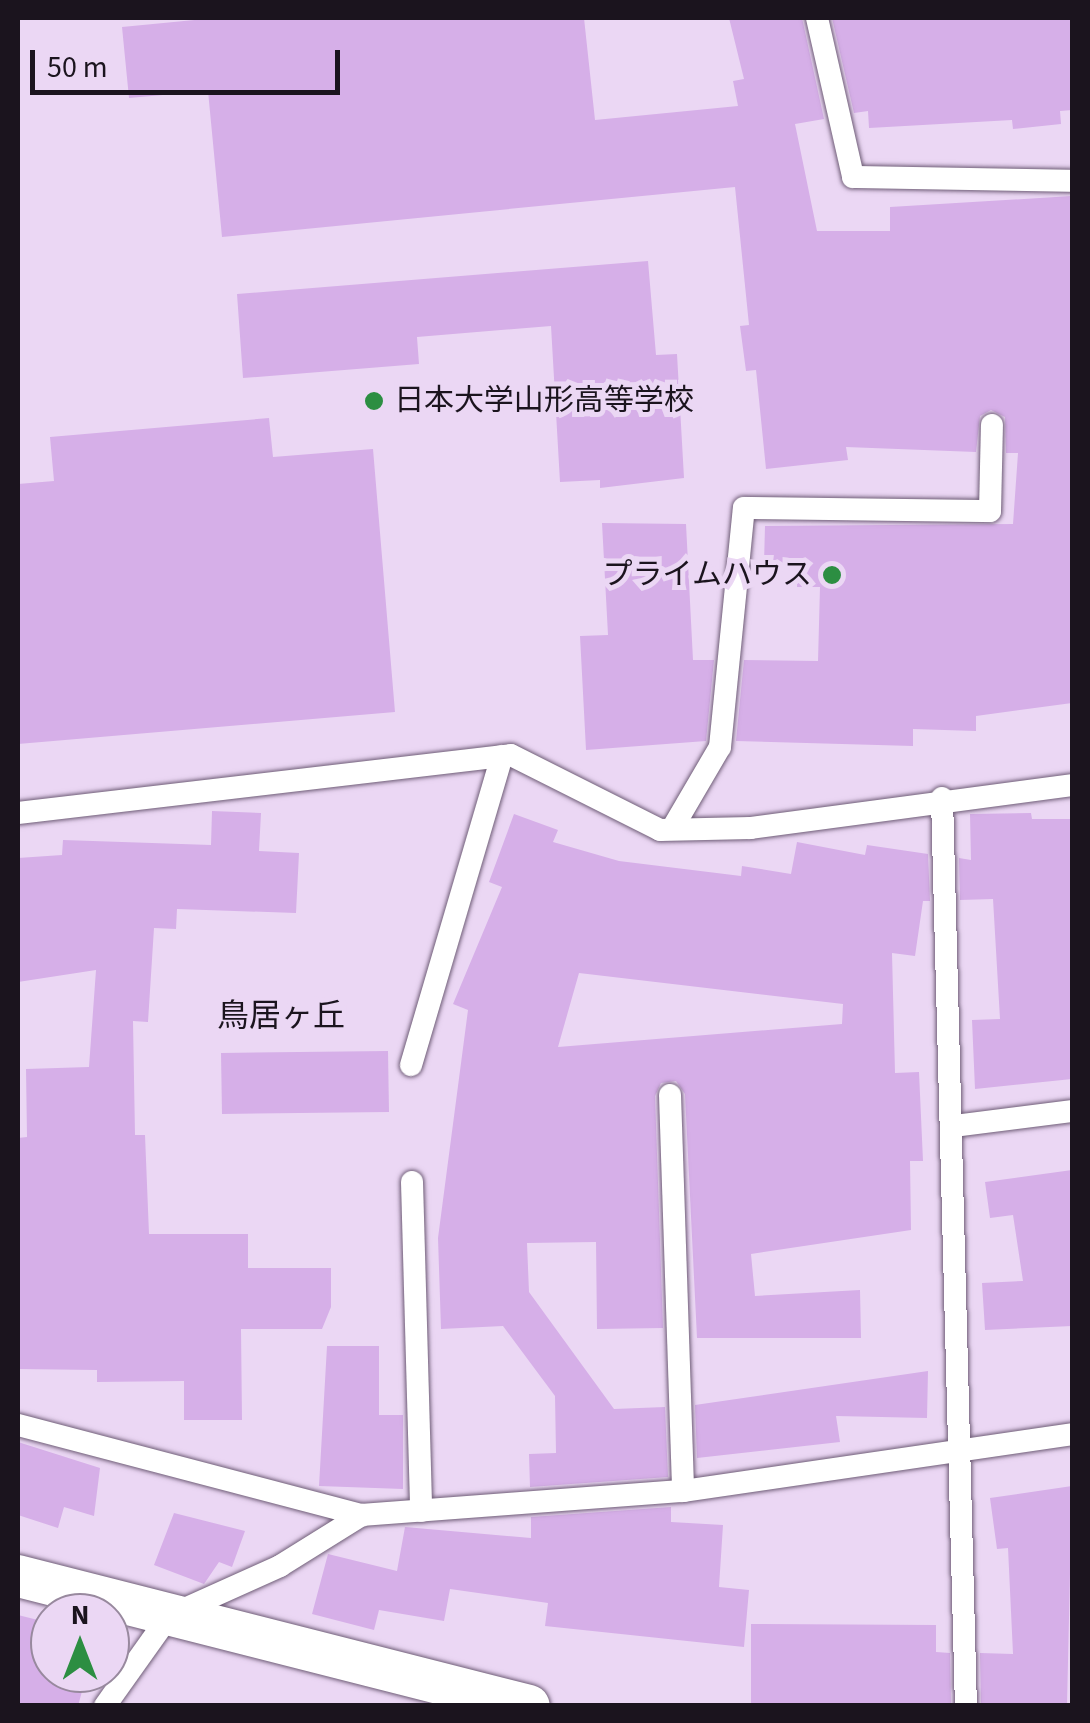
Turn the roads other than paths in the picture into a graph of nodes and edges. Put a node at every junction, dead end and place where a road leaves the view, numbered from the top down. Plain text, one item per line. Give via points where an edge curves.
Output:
1 (817, 18) edge
2 (1072, 181) edge
3 (992, 425) dead end
4 (502, 756) junction
5 (1072, 785) edge
6 (942, 798) junction
7 (18, 813) edge
8 (672, 829) junction
9 (411, 1065) dead end
10 (670, 1096) dead end
11 (1072, 1110) edge
12 (954, 1126) junction
13 (412, 1182) dead end
14 (18, 1425) edge
15 (1072, 1434) edge
16 (962, 1449) junction
17 (683, 1491) junction
18 (420, 1510) junction
19 (362, 1516) junction
20 (18, 1576) edge
21 (169, 1616) junction
22 (105, 1706) edge
23 (529, 1706) edge
24 (966, 1706) edge

1 - 2 lane via 853,177
3 - 8 lane via 990,511 744,508 720,746
4 - 7 lane
4 - 8 lane via 660,830
4 - 9 lane
5 - 6 lane
6 - 8 lane via 751,828
6 - 12 lane
10 - 17 lane
11 - 12 lane
12 - 16 lane
13 - 18 lane
14 - 19 lane
15 - 16 lane
16 - 17 lane
16 - 24 lane
17 - 18 lane
18 - 19 lane
19 - 21 lane via 280,1566
20 - 21 street
21 - 22 lane
21 - 23 street

